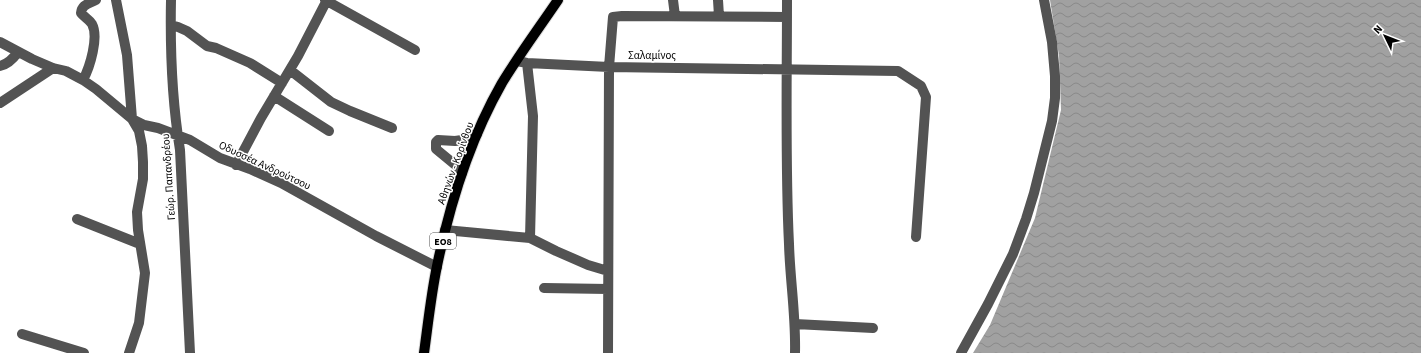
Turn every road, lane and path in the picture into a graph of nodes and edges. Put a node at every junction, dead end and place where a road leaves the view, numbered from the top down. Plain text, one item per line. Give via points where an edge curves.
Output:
1 (96, 0) edge
2 (116, 0) edge
3 (171, 0) edge
4 (326, 0) edge
5 (558, 0) edge
6 (673, 0) edge
7 (718, 0) edge
8 (787, 0) edge
9 (1044, 0) edge
10 (86, 2) edge
11 (675, 16) junction
12 (719, 16) junction
13 (787, 17) junction
14 (170, 25) junction
15 (0, 42) edge
16 (415, 50) dead end
17 (18, 52) junction
18 (517, 61) junction
19 (527, 63) junction
20 (0, 66) edge
21 (609, 67) junction
22 (53, 68) junction
23 (787, 69) junction
24 (290, 70) junction
25 (84, 80) junction
26 (282, 83) junction
27 (274, 96) junction
28 (0, 103) edge
29 (132, 119) junction
30 (392, 128) dead end
31 (329, 131) dead end
32 (477, 134) junction
33 (178, 135) junction
34 (236, 165) junction
35 (462, 173) junction
36 (77, 219) dead end
37 (445, 230) junction
38 (916, 236) dead end
39 (530, 238) junction
40 (140, 244) junction
41 (437, 267) junction
42 (608, 271) junction
43 (544, 288) dead end
44 (608, 289) junction
45 (794, 324) junction
46 (872, 328) dead end
47 (22, 334) dead end
48 (84, 353) edge
49 (129, 353) edge
50 (190, 353) edge
51 (424, 353) edge
52 (608, 353) edge
53 (795, 353) edge
54 (961, 353) edge

1 - 10 street
2 - 29 street via 128,55
3 - 14 street, Γεώρ. Παπανδρέου
4 - 16 street
4 - 24 street
5 - 18 main road, Αθηνών - Κορίνθου / ΕΟ8
6 - 11 street
7 - 12 street
8 - 13 street
9 - 54 street via 1055,76 1052,121 1034,193 1014,254
10 - 25 street via 81,13 91,22 94,29 94,44
11 - 12 street
11 - 21 street via 613,17
12 - 13 street
13 - 23 street
14 - 26 street via 187,31 207,46 250,63
14 - 33 street, Γεώρ. Παπανδρέου
15 - 17 street, Οδυσσέα Ανδρούτσου
17 - 20 street via 13,60
17 - 22 street, Οδυσσέα Ανδρούτσου
18 - 19 street, Σαλαμίνος
18 - 32 main road, Αθηνών - Κορίνθου / ΕΟ8 via 502,83
19 - 21 street, Σαλαμίνος
19 - 39 street via 533,116
21 - 23 street, Σαλαμίνος
21 - 42 street
22 - 25 street, Οδυσσέα Ανδρούτσου
22 - 28 street
23 - 38 street, Σαλαμίνος via 898,71 921,86 926,97
23 - 45 street via 789,244
24 - 26 street
24 - 30 street via 332,102
25 - 29 street, Οδυσσέα Ανδρούτσου
26 - 27 street
27 - 31 street
27 - 34 street
29 - 33 street, Οδυσσέα Ανδρούτσου
29 - 40 street via 139,131 142,146 142,179 137,212
32 - 35 main road, Αθηνών - Κορίνθου / ΕΟ8
32 - 35 street via 466,139 445,139 436,142 436,149
33 - 34 street, Οδυσσέα Ανδρούτσου
33 - 50 street, Γεώρ. Παπανδρέου
34 - 41 street, Οδυσσέα Ανδρούτσου via 281,183
35 - 37 main road, Αθηνών - Κορίνθου / ΕΟ8
36 - 40 street
37 - 39 street
37 - 41 main road, Αθηνών - Κορίνθου / ΕΟ8
39 - 42 street via 556,252
40 - 49 street via 145,274 139,323
41 - 51 main road, Αθηνών - Κορίνθου / ΕΟ8
42 - 44 street
43 - 44 street
44 - 52 street
45 - 46 street
45 - 53 street
47 - 48 street

